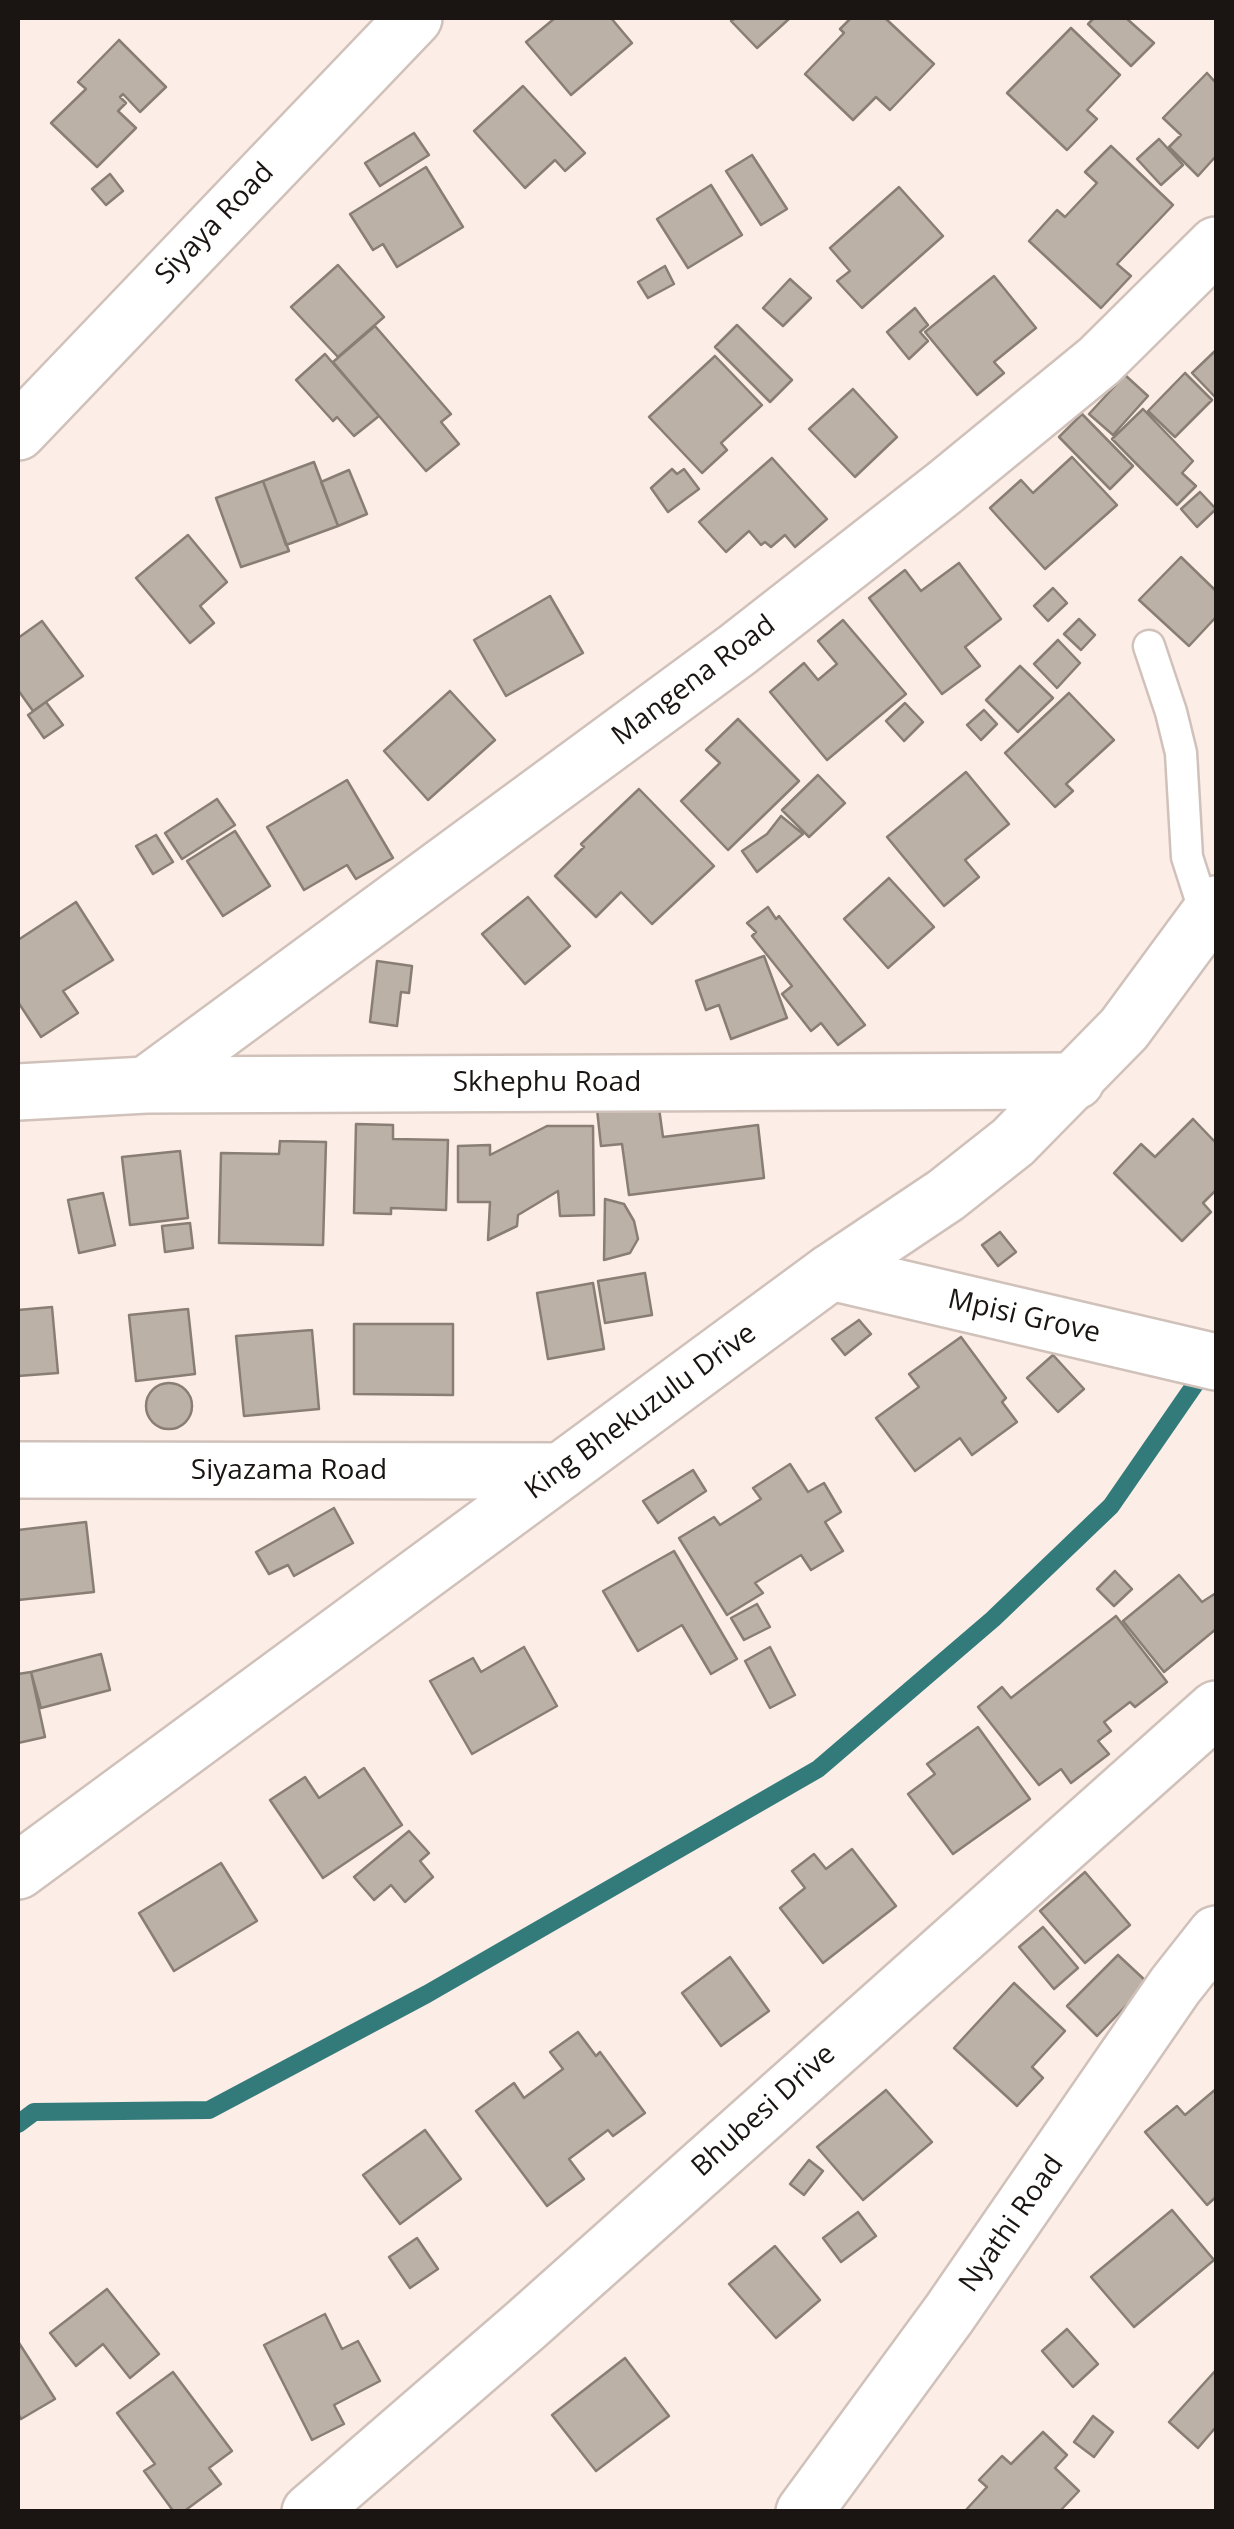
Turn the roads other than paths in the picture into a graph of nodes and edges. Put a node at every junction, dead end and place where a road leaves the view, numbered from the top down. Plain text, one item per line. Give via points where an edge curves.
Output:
1 (414, 18) edge
2 (1216, 245) edge
3 (18, 432) edge
4 (1149, 646) dead end
5 (1212, 912) edge
6 (1076, 1081) junction
7 (146, 1085) junction
8 (18, 1092) edge
9 (831, 1272) junction
10 (1193, 1358) edge
11 (18, 1470) edge
12 (560, 1472) junction
13 (1216, 1709) edge
14 (19, 1868) edge
15 (1216, 1934) edge
16 (310, 2512) edge
17 (804, 2512) edge

1 - 3 street, Siyaya Road
2 - 7 street, Mangena Road via 1099,360 738,650
4 - 5 lane via 1180,753 1186,857
5 - 6 street, King Bhekuzulu Drive
6 - 7 street, Skhephu Road
6 - 9 street, King Bhekuzulu Drive via 946,1195
7 - 8 street, Skhephu Road
9 - 10 street, Mpisi Grove
9 - 12 street, King Bhekuzulu Drive
11 - 12 street, Siyazama Road
12 - 14 street, King Bhekuzulu Drive
13 - 16 street, Bhubesi Drive
15 - 17 street, Nyathi Road

